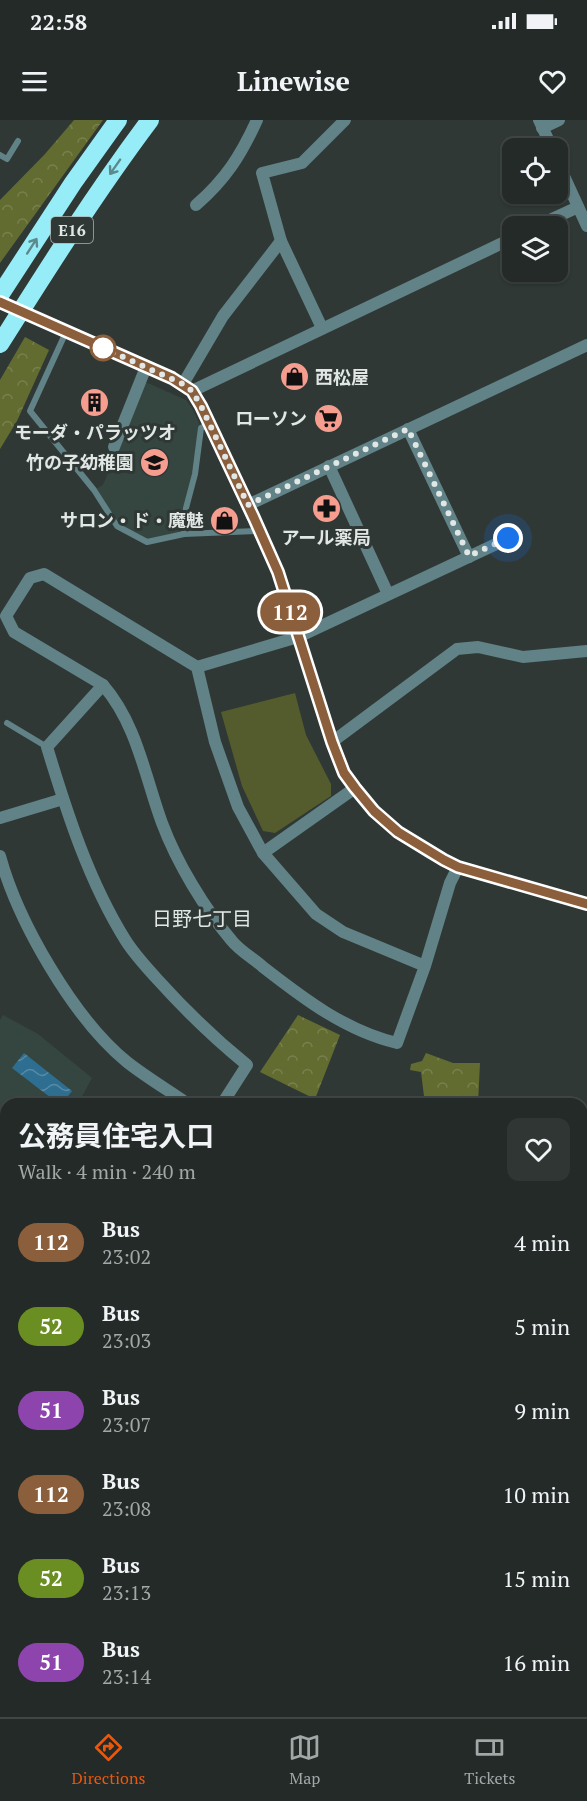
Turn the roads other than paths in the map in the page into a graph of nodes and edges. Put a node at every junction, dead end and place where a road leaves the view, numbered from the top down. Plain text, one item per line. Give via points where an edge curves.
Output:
1 (118, 120) edge
2 (150, 120) edge
3 (257, 120) edge
4 (345, 120) edge
5 (559, 120) edge
6 (540, 124) edge
7 (547, 138) edge
8 (18, 141) dead end
9 (0, 155) edge
10 (568, 185) edge
11 (196, 205) dead end
12 (578, 207) junction
13 (559, 216) edge
14 (587, 226) edge
15 (281, 241) junction
16 (502, 243) edge
17 (0, 295) edge
18 (0, 302) edge
19 (322, 328) junction
20 (61, 330) junction
21 (0, 344) edge
22 (587, 345) edge
23 (146, 367) junction
24 (187, 388) junction
25 (209, 424) junction
26 (408, 429) junction
27 (114, 447) dead end
28 (329, 466) junction
29 (248, 505) junction
30 (260, 531) junction
31 (184, 534) junction
32 (508, 538) dead end
33 (469, 556) junction
34 (388, 594) junction
35 (298, 637) junction
36 (587, 651) edge
37 (196, 667) junction
38 (103, 685) junction
39 (7, 723) dead end
40 (332, 742) junction
41 (46, 747) junction
42 (355, 788) junction
43 (63, 798) junction
44 (0, 818) edge
45 (262, 853) junction
46 (0, 856) edge
47 (458, 867) junction
48 (587, 904) edge
49 (425, 966) junction
50 (179, 1098) edge
51 (226, 1098) edge

17 -> 1 highway, E16
2 -> 21 highway, E16 via 116,165
3 - 11 street via 243,151 224,178
4 - 15 street via 302,163 262,173
5 - 6 street
6 - 7 street
8 - 9 lane via 7,159
10 - 12 street
12 - 13 street
12 - 14 street
15 - 19 street
15 - 24 street via 223,316
16 - 19 street
18 - 20 street
19 - 24 street
20 - 23 street
20 - 31 lane via 30,411 94,490 117,526 147,542
22 - 26 street
23 - 24 street
23 - 27 street
24 - 25 street
25 - 29 street
25 - 31 lane via 201,428
26 - 28 street
26 - 33 street
28 - 29 street
28 - 34 street
29 - 30 street
30 - 31 lane
30 - 35 street via 278,572
32 - 33 street
33 - 34 street
34 - 35 street
35 - 37 street
35 - 40 street
36 - 40 street via 524,657 478,647 457,649
37 - 38 street via 44,574 30,578 6,616 14,632
37 - 45 street via 215,742 238,807
38 - 41 street
38 - 49 street via 130,726 163,825 198,895 233,942 295,992 340,1021 398,1042
39 - 41 lane
40 - 42 street via 344,773
41 - 43 street
42 - 45 street
42 - 47 street via 398,832
43 - 44 street
43 - 51 street via 103,898 127,942 198,1023 247,1065
45 - 49 street via 316,914 343,932
46 - 50 street via 42,953 69,995 126,1061
47 - 48 street
47 - 49 street

